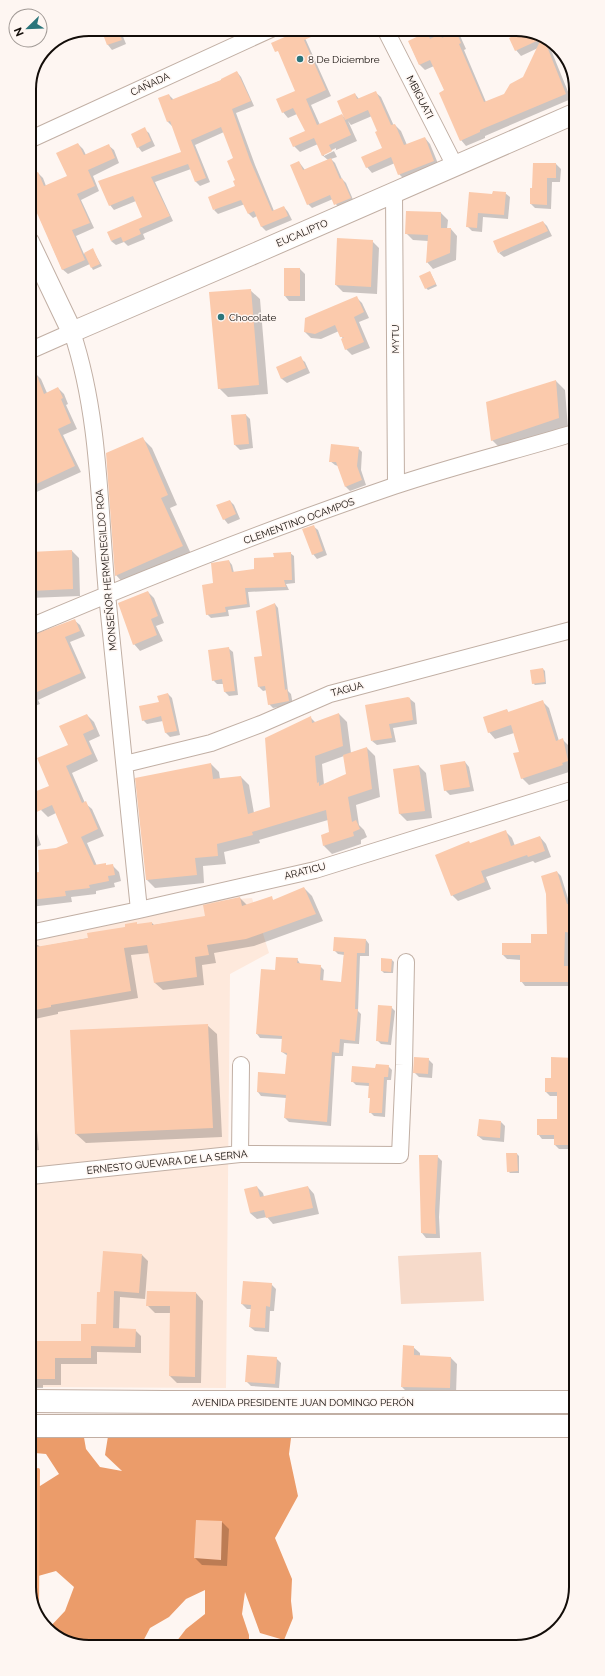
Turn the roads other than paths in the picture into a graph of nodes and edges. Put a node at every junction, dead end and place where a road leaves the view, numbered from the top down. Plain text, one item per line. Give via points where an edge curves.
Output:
1 (256, 36) edge
2 (389, 36) edge
3 (569, 116) edge
4 (36, 137) edge
5 (456, 166) junction
6 (394, 193) junction
7 (36, 257) edge
8 (72, 332) junction
9 (36, 348) edge
10 (569, 434) edge
11 (396, 486) junction
12 (107, 594) junction
13 (36, 624) edge
14 (569, 632) edge
15 (125, 764) junction
16 (569, 791) edge
17 (139, 910) junction
18 (36, 932) edge
19 (406, 962) dead end
20 (241, 1065) dead end
21 (240, 1154) junction
22 (36, 1175) edge
23 (36, 1401) edge
24 (569, 1402) edge
25 (36, 1426) edge
26 (569, 1426) edge

1 - 4 street, CAÑADA
2 - 5 street, MBIGUATI
3 - 5 street, EUCALIPTO
5 - 6 street, EUCALIPTO
6 - 8 street, EUCALIPTO
6 - 11 street, MYTU
7 - 8 street, MONSEÑOR HERMENEGILDO ROA
8 - 9 street, EUCALIPTO
8 - 12 street, MONSEÑOR HERMENEGILDO ROA via 82,361 97,460
10 - 11 street, CLEMENTINO OCAMPOS
11 - 12 street, CLEMENTINO OCAMPOS
12 - 13 street, CLEMENTINO OCAMPOS
12 - 15 street, MONSEÑOR HERMENEGILDO ROA
14 - 15 street, TAGUA via 330,694 211,743
15 - 17 street, MONSEÑOR HERMENEGILDO ROA
16 - 17 street, ARATICU via 315,870
17 - 18 street, ARATICU
19 - 21 street, ERNESTO GUEVARA DE LA SERNA via 400,1155
20 - 21 street
21 - 22 street, ERNESTO GUEVARA DE LA SERNA
23 - 24 main road, AVENIDA PRESIDENTE JUAN DOMINGO PERÓN
25 - 26 main road

